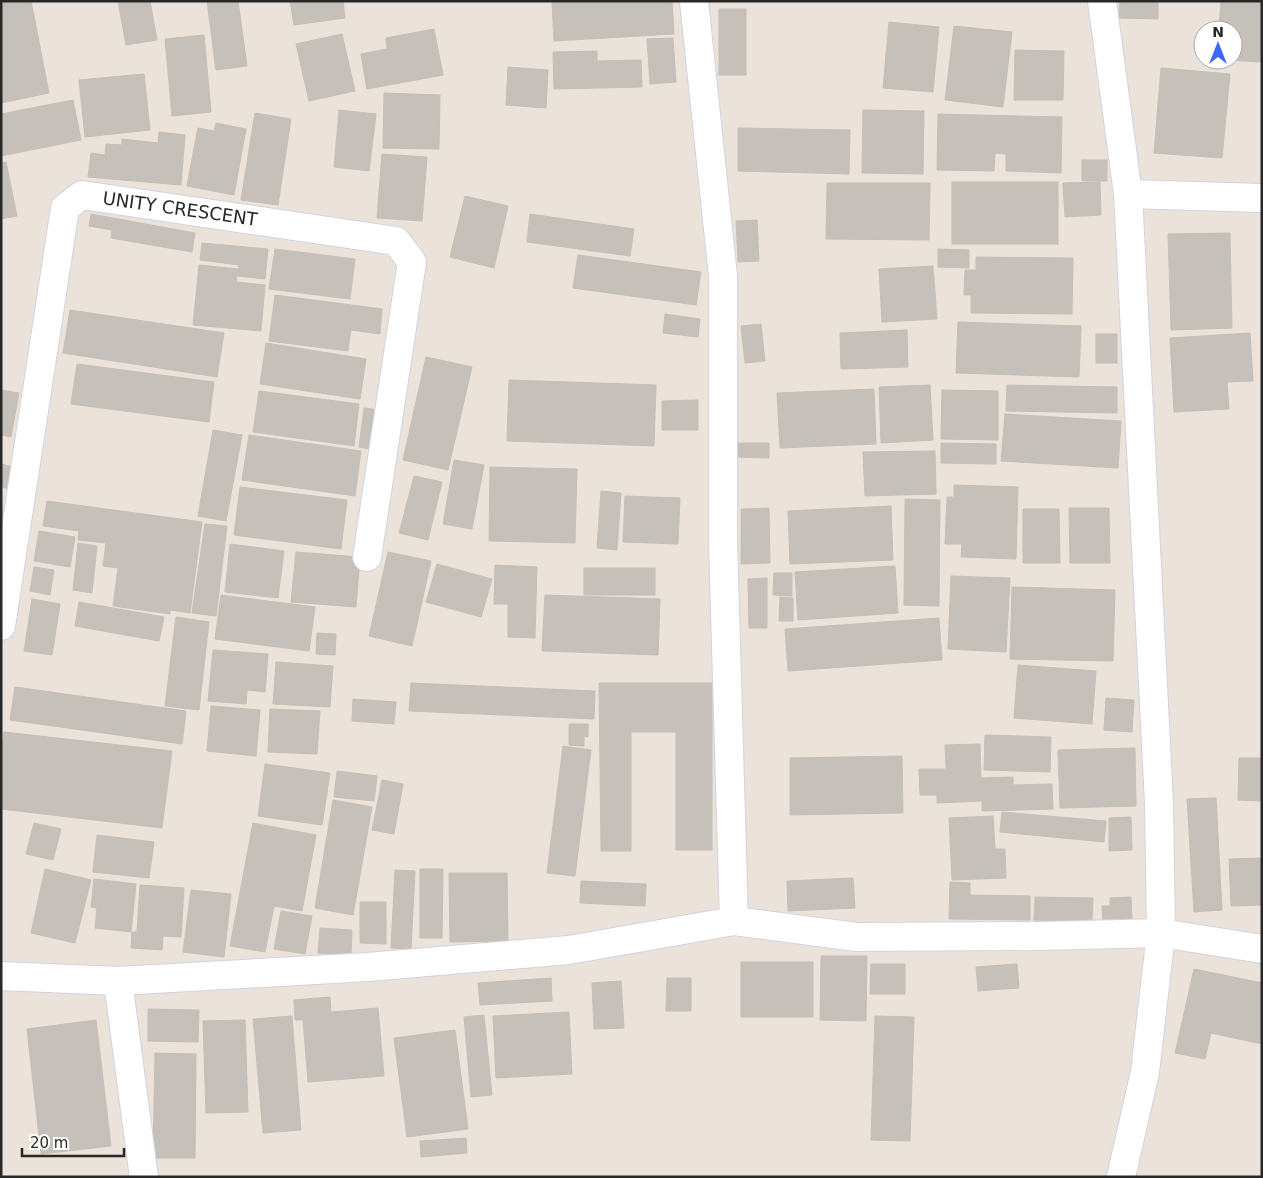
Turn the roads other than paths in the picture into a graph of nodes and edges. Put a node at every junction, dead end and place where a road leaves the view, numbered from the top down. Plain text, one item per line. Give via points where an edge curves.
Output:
1 (694, 1) edge
2 (1102, 1) edge
3 (1128, 194) junction
4 (1262, 198) edge
5 (366, 557) dead end
6 (1, 626) edge
7 (734, 921) junction
8 (1161, 933) junction
9 (1262, 949) edge
10 (1, 976) edge
11 (118, 981) junction
12 (144, 1177) edge
13 (1121, 1177) edge

1 - 7 street via 723,276 723,540
2 - 3 street
3 - 4 street
3 - 8 street via 1159,803
5 - 6 street, UNITY CRESCENT via 412,262 407,255 396,241 82,195 65,208
7 - 8 street via 856,937
7 - 11 street via 569,950 368,967
8 - 9 street
8 - 13 street via 1146,1072
10 - 11 street
11 - 12 street

